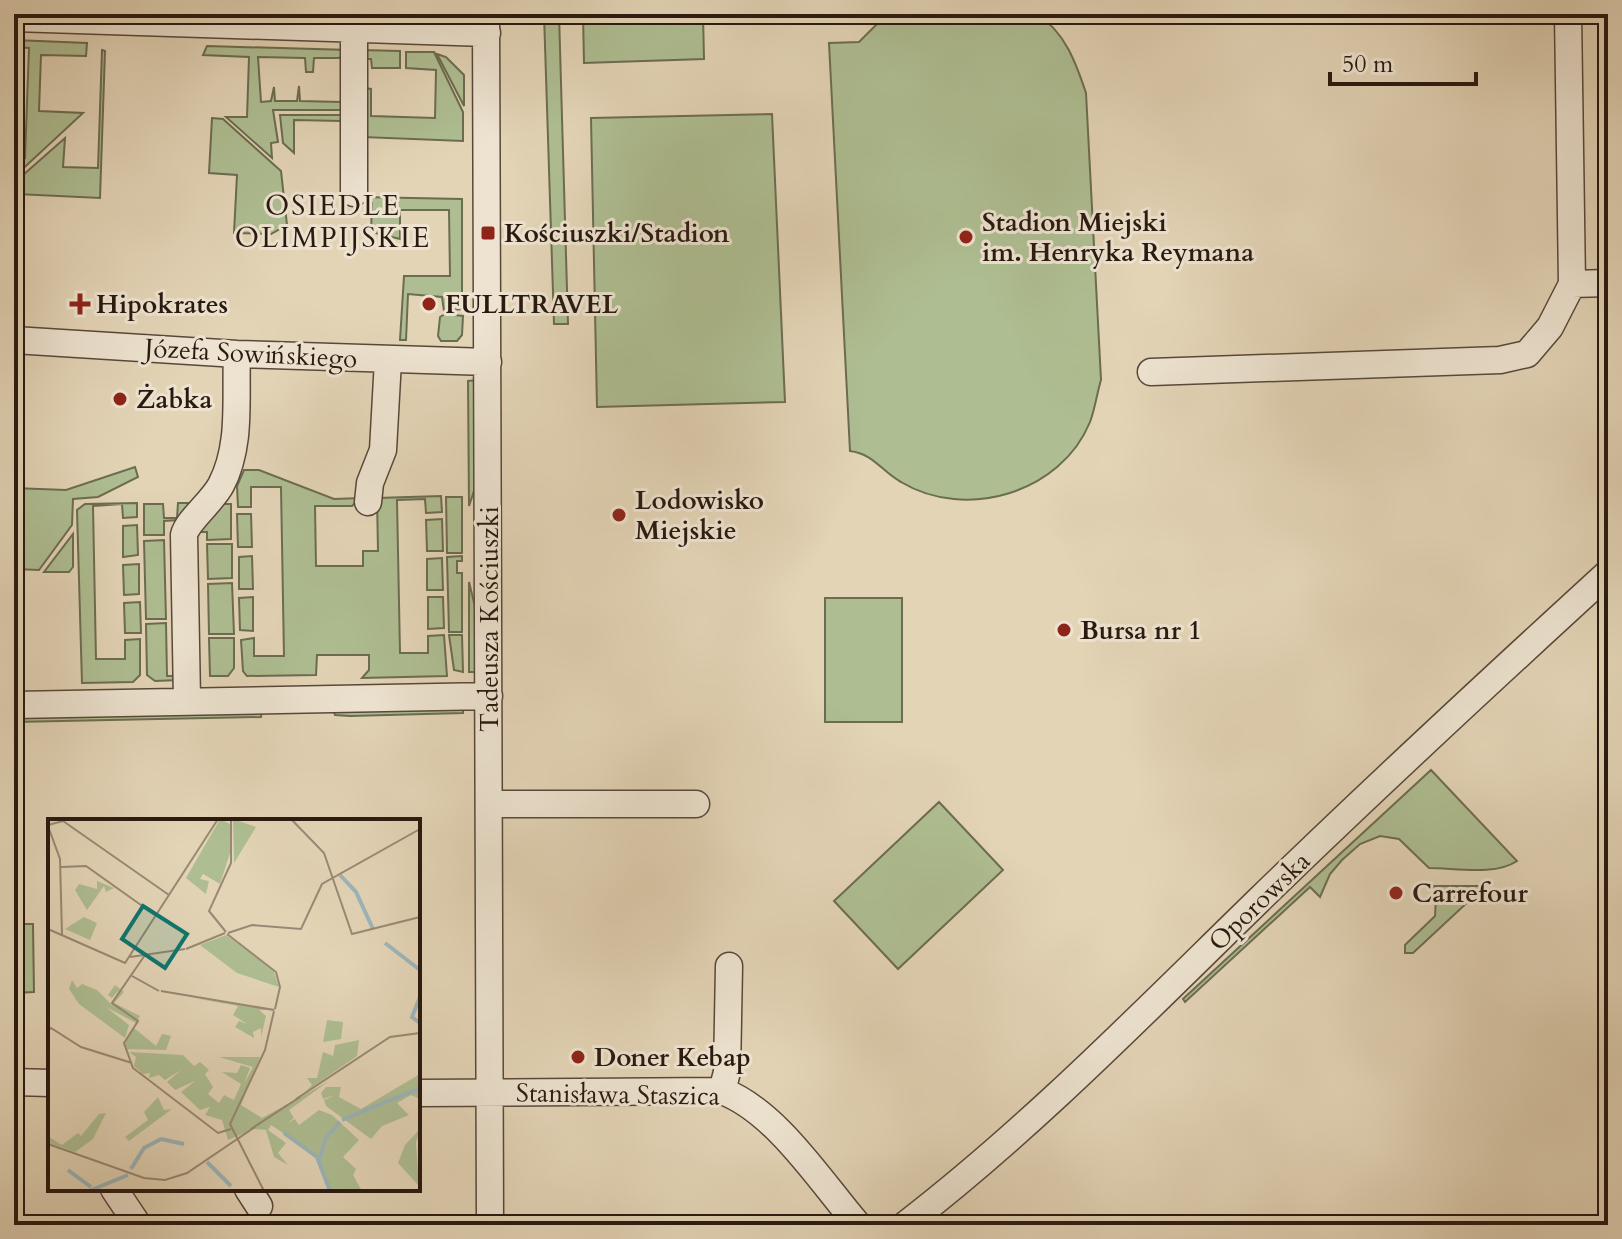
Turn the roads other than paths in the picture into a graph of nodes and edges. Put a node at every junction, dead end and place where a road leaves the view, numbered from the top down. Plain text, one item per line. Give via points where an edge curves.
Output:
1 (1568, 14) edge
2 (14, 18) edge
3 (486, 24) edge
4 (354, 29) junction
5 (354, 193) dead end
6 (1608, 283) edge
7 (1572, 284) junction
8 (14, 340) edge
9 (237, 354) junction
10 (388, 360) junction
11 (488, 362) junction
12 (1151, 372) dead end
13 (368, 502) dead end
14 (1608, 573) edge
15 (489, 696) junction
16 (187, 700) junction
17 (14, 705) edge
18 (490, 804) junction
19 (696, 804) dead end
20 (729, 966) dead end
21 (14, 1082) edge
22 (48, 1086) edge
23 (722, 1091) junction
24 (420, 1093) edge
25 (489, 1093) junction
26 (115, 1191) edge
27 (947, 1193) junction
28 (138, 1225) edge
29 (490, 1225) edge
30 (858, 1225) edge
31 (905, 1225) edge
32 (920, 1225) edge

1 - 7 street
2 - 4 street
3 - 4 street
3 - 11 street, Tadeusza Kościuszki
4 - 5 street
6 - 7 street
7 - 12 street via 1550,327 1527,354 1500,360
8 - 9 street, Józefa Sowińskiego
9 - 10 street, Józefa Sowińskiego
9 - 16 street via 234,458 207,509 184,535
10 - 11 street, Józefa Sowińskiego
10 - 13 street via 383,450
11 - 15 street, Tadeusza Kościuszki
14 - 27 street, Oporowska
15 - 16 street
15 - 18 street, Tadeusza Kościuszki
16 - 17 street
18 - 19 street
18 - 25 street, Tadeusza Kościuszki
20 - 23 street
21 - 22 street
23 - 25 street, Stanisława Staszica
23 - 30 street, Stanisława Staszica via 739,1098 786,1139
24 - 25 street, Stanisława Staszica
25 - 29 street, Tadeusza Kościuszki
26 - 28 street
27 - 31 street, Oporowska
27 - 32 street

